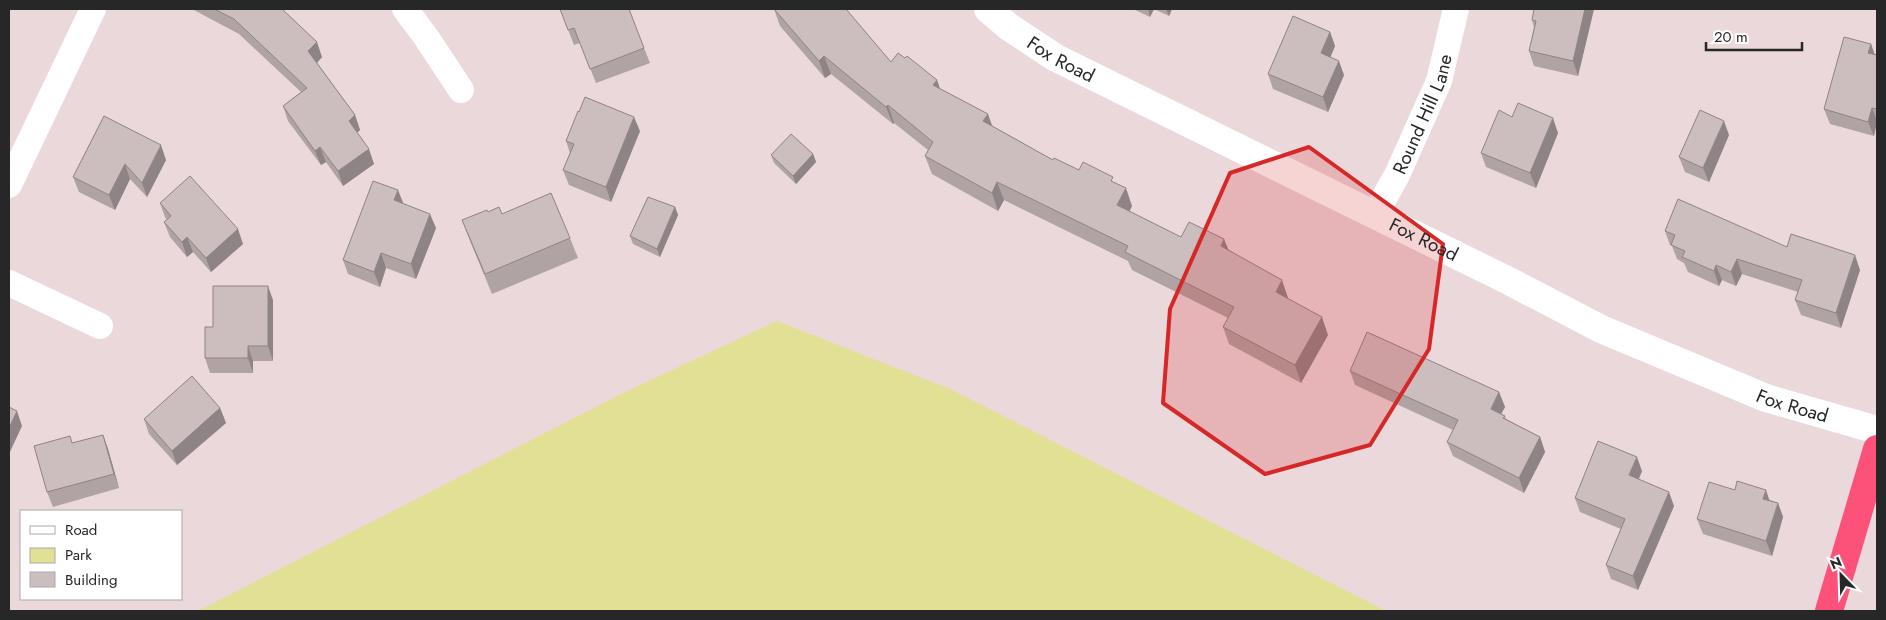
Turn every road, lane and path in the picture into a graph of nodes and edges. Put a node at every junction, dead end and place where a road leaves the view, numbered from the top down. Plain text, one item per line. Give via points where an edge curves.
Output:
1 (92, 9) edge
2 (405, 9) edge
3 (988, 9) edge
4 (1456, 9) edge
5 (462, 90) dead end
6 (9, 185) edge
7 (1375, 214) junction
8 (9, 283) edge
9 (100, 326) dead end
10 (1877, 430) edge
11 (1877, 449) edge
12 (1830, 611) edge

1 - 6 street
2 - 5 street
3 - 7 street, Fox Road via 1056,58
4 - 7 street, Round Hill Lane via 1439,81 1397,175
7 - 10 street, Fox Road via 1601,329 1663,356 1766,398
8 - 9 street
11 - 12 highway

